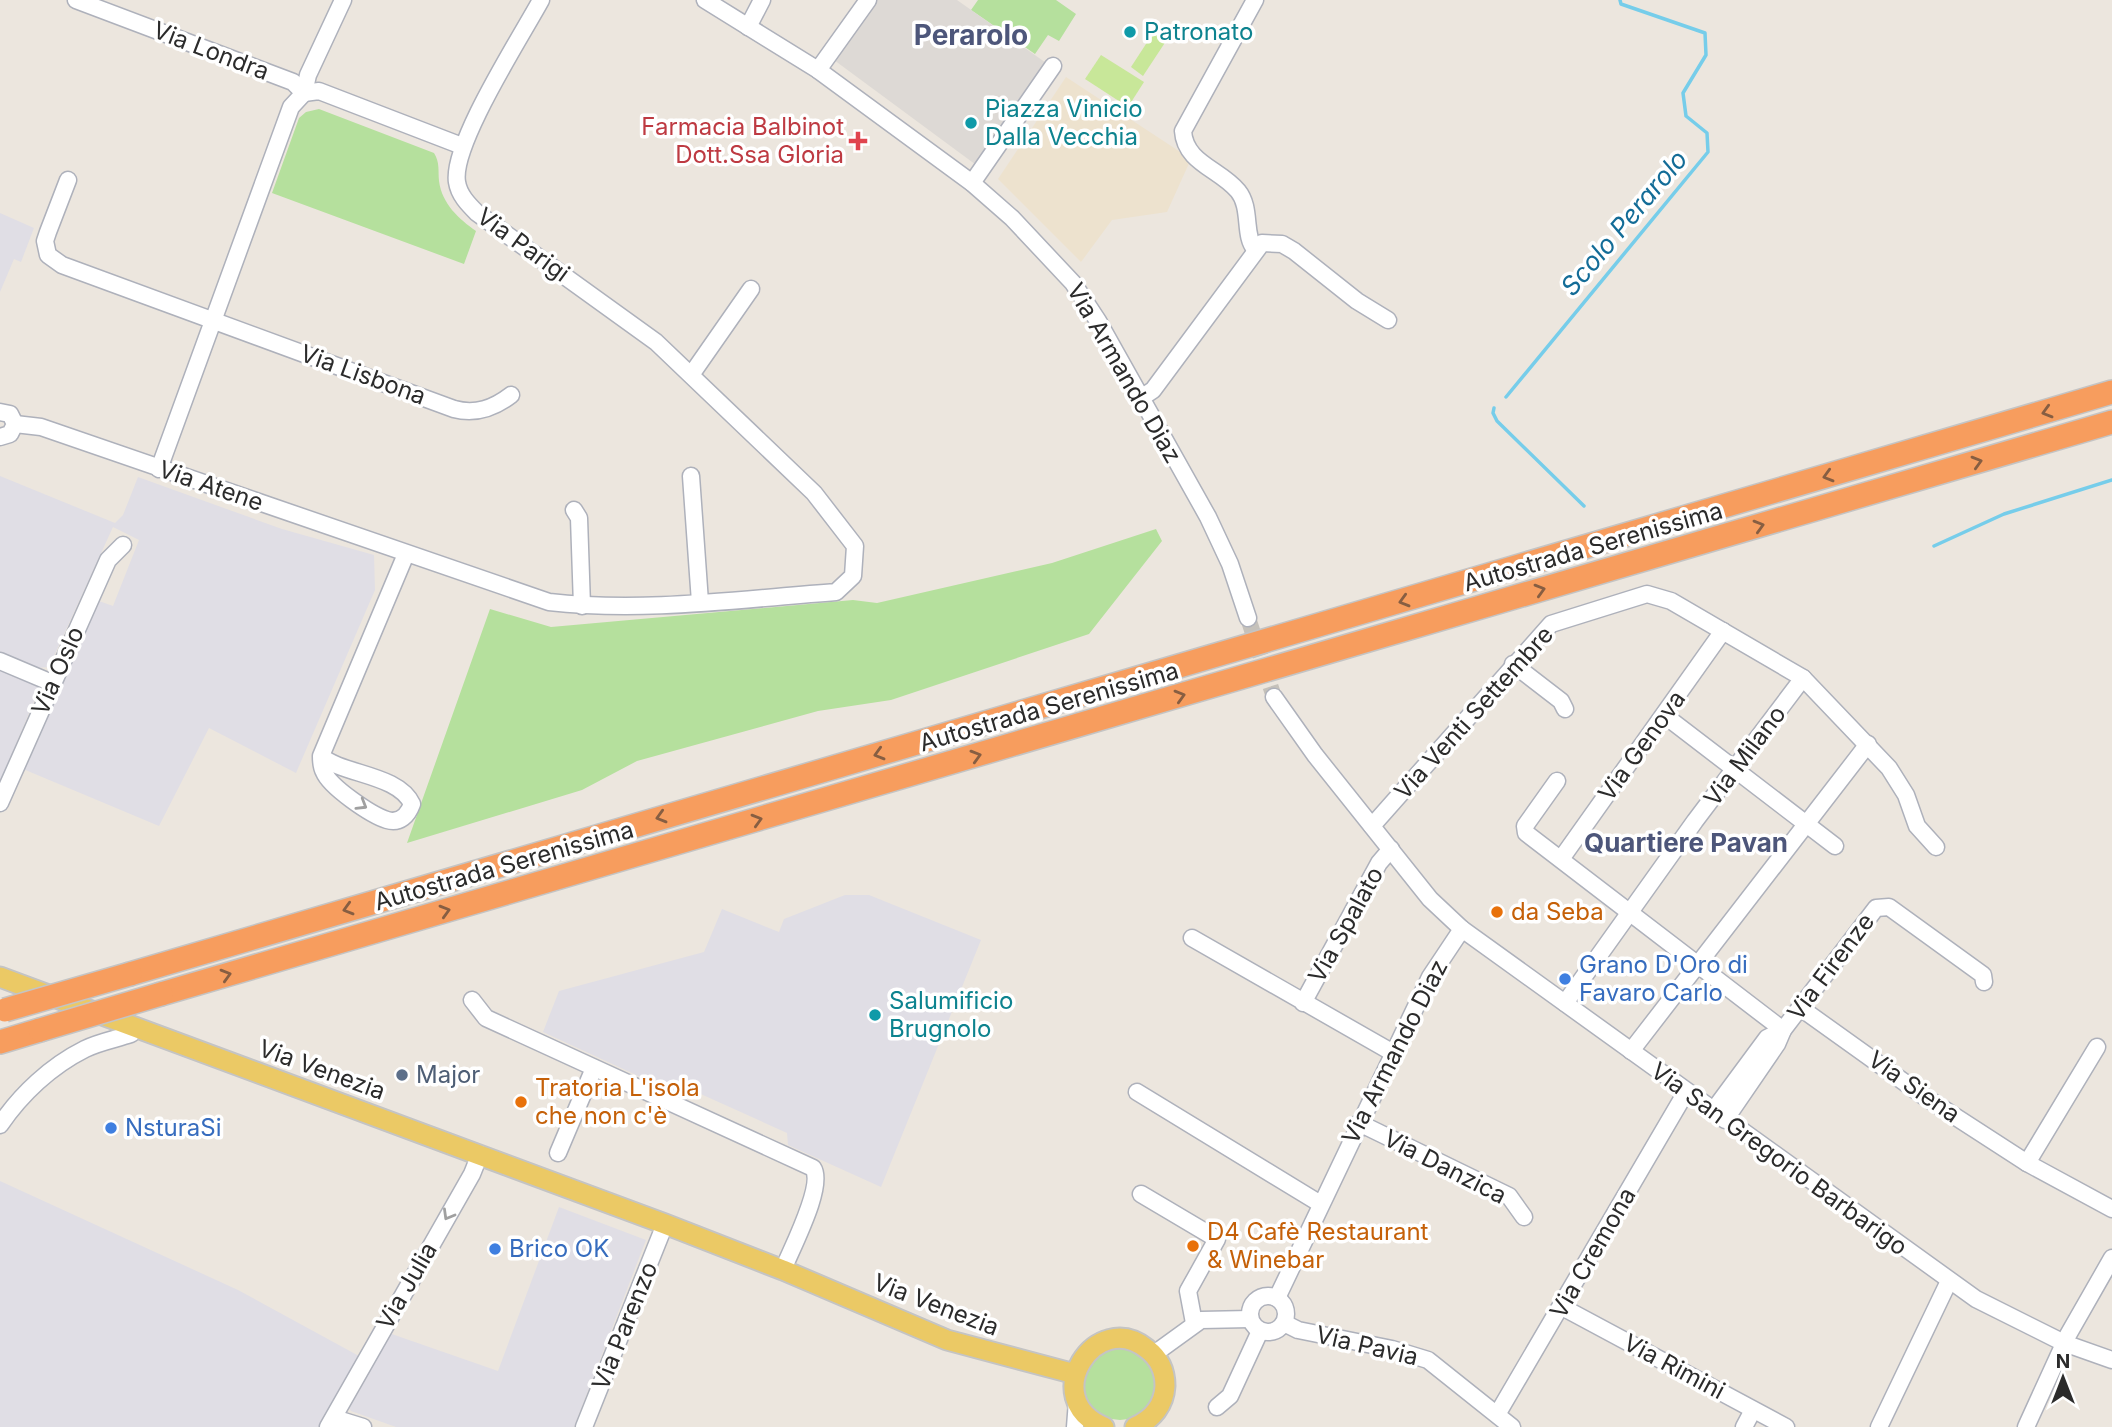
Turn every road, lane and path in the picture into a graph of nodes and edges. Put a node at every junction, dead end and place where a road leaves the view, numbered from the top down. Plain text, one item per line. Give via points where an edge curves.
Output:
1 (76, 0) edge
2 (343, 0) edge
3 (541, 0) edge
4 (705, 0) edge
5 (762, 0) edge
6 (868, 0) edge
7 (1255, 0) edge
8 (748, 27) junction
9 (1053, 66) dead end
10 (818, 70) junction
11 (303, 93) junction
12 (462, 146) junction
13 (68, 180) dead end
14 (972, 183) junction
15 (1255, 249) junction
16 (751, 289) dead end
17 (213, 320) junction
18 (1388, 320) dead end
19 (691, 375) junction
20 (2112, 392) edge
21 (512, 396) dead end
22 (1141, 398) junction
23 (0, 412) edge
24 (2112, 422) edge
25 (15, 424) junction
26 (0, 437) edge
27 (159, 468) junction
28 (691, 476) dead end
29 (574, 510) dead end
30 (123, 545) dead end
31 (406, 554) junction
32 (855, 570) joint
33 (700, 603) junction
34 (582, 606) junction
35 (1248, 618) tunnel mouth
36 (1723, 631) junction
37 (0, 661) edge
38 (1513, 664) junction
39 (1803, 678) junction
40 (52, 683) junction
41 (1274, 697) tunnel mouth
42 (1565, 709) dead end
43 (1664, 715) junction
44 (1868, 744) junction
45 (321, 756) junction
46 (1735, 770) junction
47 (1557, 781) dead end
48 (0, 803) edge
49 (1806, 823) junction
50 (1372, 826) junction
51 (1835, 846) dead end
52 (1936, 847) dead end
53 (1391, 849) junction
54 (1561, 859) junction
55 (1630, 914) junction
56 (1462, 929) junction
57 (1192, 937) dead end
58 (1697, 965) junction
59 (0, 977) edge
60 (1984, 982) dead end
61 (472, 1000) dead end
62 (1303, 1003) junction
63 (1566, 1003) junction
64 (1802, 1009) junction
65 (2, 1010) edge
66 (134, 1027) junction
67 (1783, 1030) junction
68 (0, 1042) edge
69 (2097, 1047) dead end
70 (1631, 1051) junction
71 (1395, 1054) junction
72 (594, 1069) junction
73 (1137, 1092) dead end
74 (1686, 1092) junction
75 (1719, 1115) junction
76 (1359, 1123) junction
77 (0, 1125) edge
78 (558, 1153) dead end
79 (480, 1154) junction
80 (2027, 1163) junction
81 (1141, 1194) dead end
82 (1320, 1203) junction
83 (2112, 1209) edge
84 (1524, 1217) dead end
85 (664, 1224) junction
86 (2112, 1258) edge
87 (783, 1270) junction
88 (1948, 1281) junction
89 (1277, 1298) junction
90 (1562, 1307) junction
91 (1194, 1323) junction
92 (1284, 1324) junction
93 (1255, 1325) junction
94 (2064, 1343) junction
95 (1154, 1354) junction
96 (2112, 1360) edge
97 (1075, 1374) junction
98 (1077, 1401) junction
99 (1217, 1407) dead end
100 (1753, 1410) junction
101 (1498, 1413) junction
102 (331, 1423) edge
103 (1150, 1424) edge
104 (1099, 1426) edge
105 (363, 1427) edge
106 (584, 1427) edge
107 (1075, 1427) edge
108 (1512, 1427) edge
109 (1744, 1427) edge
110 (1786, 1427) edge
111 (1879, 1427) edge
112 (2026, 1427) edge

1 - 11 street, Via Londra via 293,82
2 - 11 street
3 - 12 street, Via Parigi
4 - 8 street, Via Armando Diaz
5 - 8 street
6 - 10 street
7 - 15 street via 1183,131 1187,149 1238,191
8 - 10 street, Via Armando Diaz
9 - 14 street
10 - 14 street, Via Armando Diaz
11 - 12 street, Via Londra via 319,91
11 - 17 street via 291,107
12 - 19 street, Via Parigi via 457,182 471,207 646,335
13 - 17 street, Via Lisbona via 46,241 52,259
14 - 22 street, Via Armando Diaz via 1073,283
15 - 18 street via 1262,243 1282,244
15 - 22 street via 1153,390
16 - 19 street
17 - 21 street, Via Lisbona via 464,411 497,406
17 - 27 street
19 - 32 street, Via Parigi via 824,506 855,546
20 -> 65 highway, Autostrada Serenissima, bridge
22 - 35 street, Via Armando Diaz via 1208,517
23 - 25 street, Via Atene via 10,414
68 -> 24 highway, Autostrada Serenissima, bridge
25 - 26 street via 10,434
25 - 27 street, Via Atene via 41,427
27 - 31 street, Via Atene
28 - 33 street
29 - 34 street via 579,518
30 - 40 street, Via Oslo via 108,560
31 - 34 street, Via Atene via 533,598
31 - 45 street
32 - 33 street, Via Atene via 836,592
33 - 34 street, Via Atene
36 - 38 street, Via Venti Settembre via 1671,601 1647,594 1551,624
36 - 39 street, Via Venti Settembre
36 - 43 street, Via Genova
37 - 40 street
38 - 42 street
38 - 50 street, Via Venti Settembre
39 - 44 street, Via Venti Settembre
39 - 46 street, Via Milano
40 - 48 street, Via Oslo
41 - 50 street
43 - 46 street
43 - 54 street, Via Genova
44 - 49 street
44 - 52 street, Via Venti Settembre via 1899,781 1917,826
45 -> 45 street via 323,771 344,794 387,820 400,820 409,812 412,804 398,789 355,769 335,766
46 - 49 street
46 - 55 street, Via Milano
47 - 54 street via 1525,826 1526,833
49 - 51 street
49 - 58 street
50 - 53 street
53 - 56 street via 1430,899
53 - 62 street, Via Spalato
54 - 55 street
55 - 58 street
55 - 63 street, Via Milano
56 - 63 street, Via San Gregorio Barbarigo
56 - 71 street, Via Armando Diaz via 1439,960
57 - 62 street, Via Spalato
58 - 67 street
58 - 70 street
59 - 66 main road, Via Venezia
60 - 64 street, Via Firenze via 1983,975 1889,907 1881,906 1872,911
61 - 72 street via 486,1018
62 - 71 street, Via Spalato
63 - 70 street, Via San Gregorio Barbarigo
64 - 67 street, Via Firenze
64 - 80 street, Via Siena
66 - 77 street via 131,1034 85,1049 51,1070
66 - 79 main road, Via Venezia
67 - 75 street, Via Firenze via 1767,1038
69 - 80 street
70 - 74 street, Via San Gregorio Barbarigo
71 - 76 street, Via Armando Diaz
72 - 78 street
72 - 87 street via 813,1168 815,1192
73 - 82 street
74 - 75 street, Via San Gregorio Barbarigo
74 - 90 street, Via Cremona
75 - 88 street, Via San Gregorio Barbarigo
76 - 82 street, Via Armando Diaz
76 - 84 street, Via Danzica via 1508,1196
79 - 85 main road, Via Venezia
79 -> 102 street, Via Julia
80 - 83 street, Via Siena
81 - 91 street via 1217,1239 1188,1291
82 - 89 street, Via Armando Diaz
85 - 87 main road, Via Venezia
85 - 106 street, Via Parenzo
86 - 94 street
87 - 97 main road, Via Venezia via 947,1340
88 - 94 street, Via San Gregorio Barbarigo via 2004,1315
88 - 111 street
89 - 92 street via 1285,1306
89 - 93 street via 1265,1296 1254,1302
90 - 100 street, Via Rimini
90 - 101 street, Via Cremona
91 - 93 street
91 - 95 street
92 - 93 street via 1276,1331
92 - 101 street, Via Pavia via 1428,1360
93 - 99 street via 1230,1396
94 - 96 street, Via San Gregorio Barbarigo
94 - 112 street
95 - 97 main road via 1130,1340 1109,1341 1090,1350
95 - 103 main road via 1161,1366 1164,1393
97 - 98 main road
98 - 104 main road
98 - 107 street
100 - 109 street
100 - 110 street, Via Rimini
101 - 108 street, Via Pavia
102 - 105 street, Via Julia

